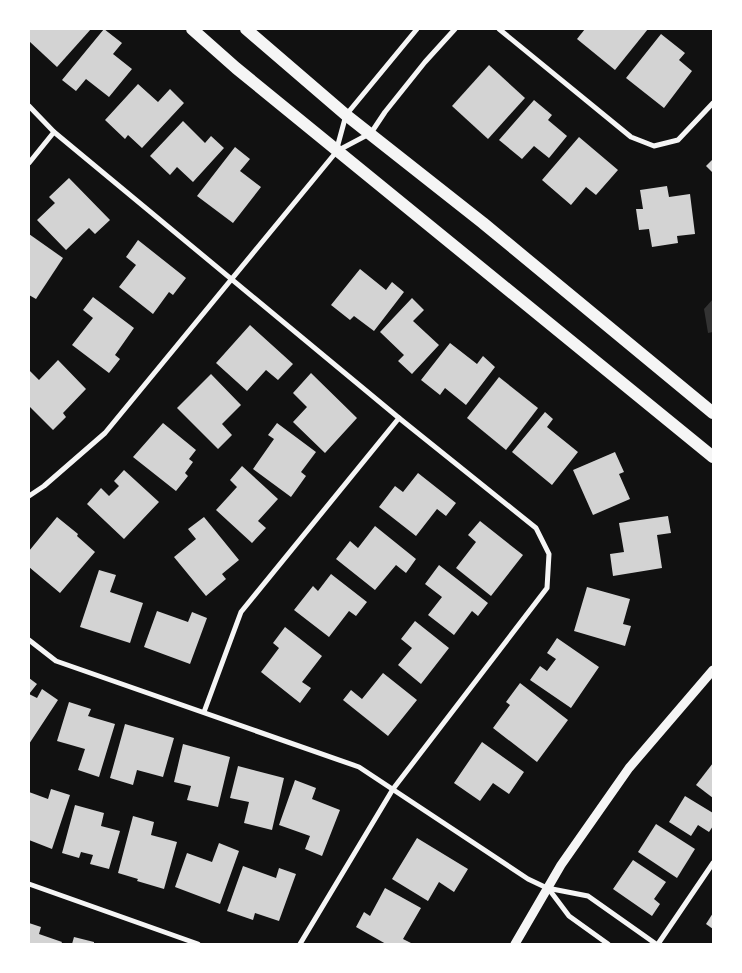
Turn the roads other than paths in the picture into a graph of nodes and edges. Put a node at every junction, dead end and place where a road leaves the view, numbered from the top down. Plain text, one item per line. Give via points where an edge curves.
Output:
1 (192, 29) edge
2 (246, 29) edge
3 (418, 29) edge
4 (455, 29) edge
5 (499, 29) edge
6 (713, 102) edge
7 (29, 106) edge
8 (346, 115) junction
9 (54, 132) junction
10 (371, 133) junction
11 (337, 151) junction
12 (29, 162) edge
13 (232, 279) junction
14 (713, 413) edge
15 (399, 418) junction
16 (713, 457) edge
17 (29, 496) edge
18 (29, 640) edge
19 (713, 670) edge
20 (204, 712) junction
21 (393, 789) junction
22 (713, 863) edge
23 (29, 884) edge
24 (547, 888) junction
25 (198, 944) edge
26 (300, 944) edge
27 (515, 944) edge
28 (608, 944) edge
29 (657, 944) edge

1 - 11 main road
2 - 8 main road
3 - 8 street
4 - 10 street via 396,98
5 - 6 street via 631,137 654,146 678,140
7 - 9 street
8 - 10 main road
8 - 11 street
9 - 12 street
9 - 13 street
10 - 11 street
10 - 14 main road
11 - 13 street
11 - 16 main road
13 - 15 street
13 - 17 street via 105,433
15 - 20 street via 241,612
15 - 21 street via 536,528 549,554 547,588
18 - 20 street via 56,661
19 - 24 street via 629,768
20 - 21 street via 359,767
21 - 24 street via 528,879
21 - 26 street
22 - 29 street
23 - 25 street
24 - 27 street
24 - 28 street via 569,916
24 - 29 street via 588,896

